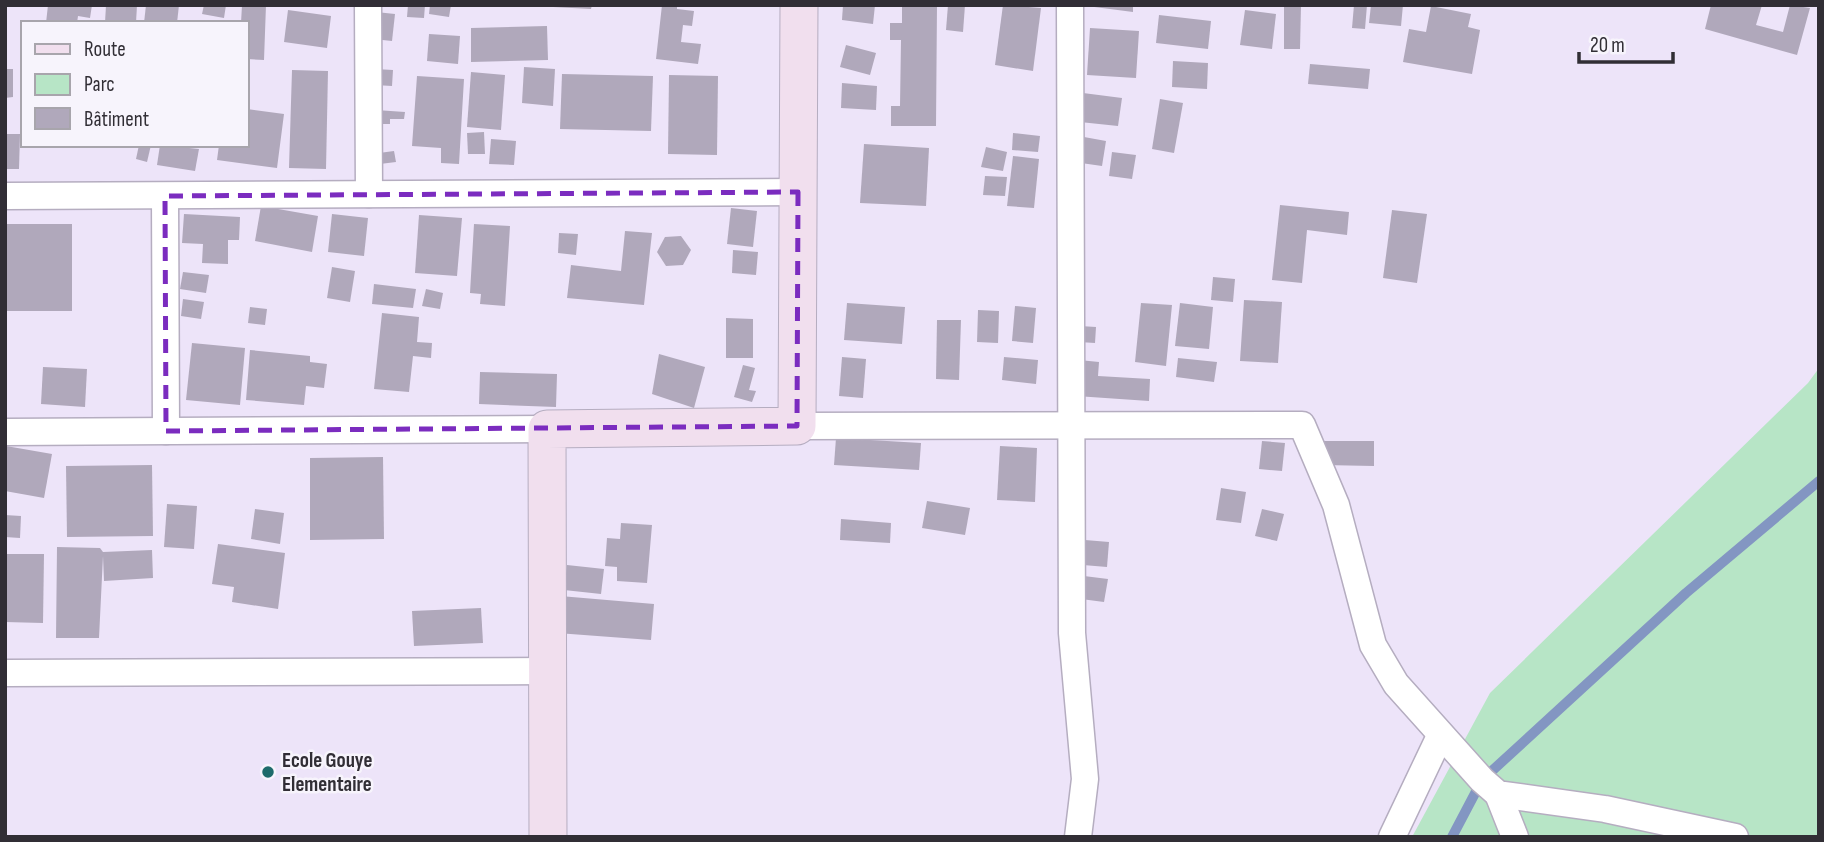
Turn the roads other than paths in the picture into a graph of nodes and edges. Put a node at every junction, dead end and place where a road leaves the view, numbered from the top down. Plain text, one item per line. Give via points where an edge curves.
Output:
1 (368, 5) edge
2 (799, 5) edge
3 (1070, 5) edge
4 (798, 192) junction
5 (369, 194) junction
6 (5, 196) edge
7 (165, 196) junction
8 (797, 426) junction
9 (1071, 426) junction
10 (547, 429) junction
11 (166, 431) junction
12 (5, 432) edge
13 (548, 671) junction
14 (5, 673) edge
15 (1440, 736) junction
16 (1499, 794) junction
17 (548, 837) edge
18 (1078, 837) edge
19 (1392, 837) edge
20 (1515, 837) edge
21 (1735, 837) edge

1 - 5 street
2 - 4 street
3 - 9 street
4 - 5 street
4 - 8 street
5 - 7 street
6 - 7 street
7 - 11 street
8 - 9 street
8 - 10 street
9 - 15 street via 1302,425 1336,505 1373,645 1396,684
9 - 18 street via 1072,633 1085,779
10 - 11 street
10 - 13 street
11 - 12 street
13 - 14 street
13 - 17 street
15 - 16 street
15 - 19 street
16 - 20 street
16 - 21 street via 1605,809

